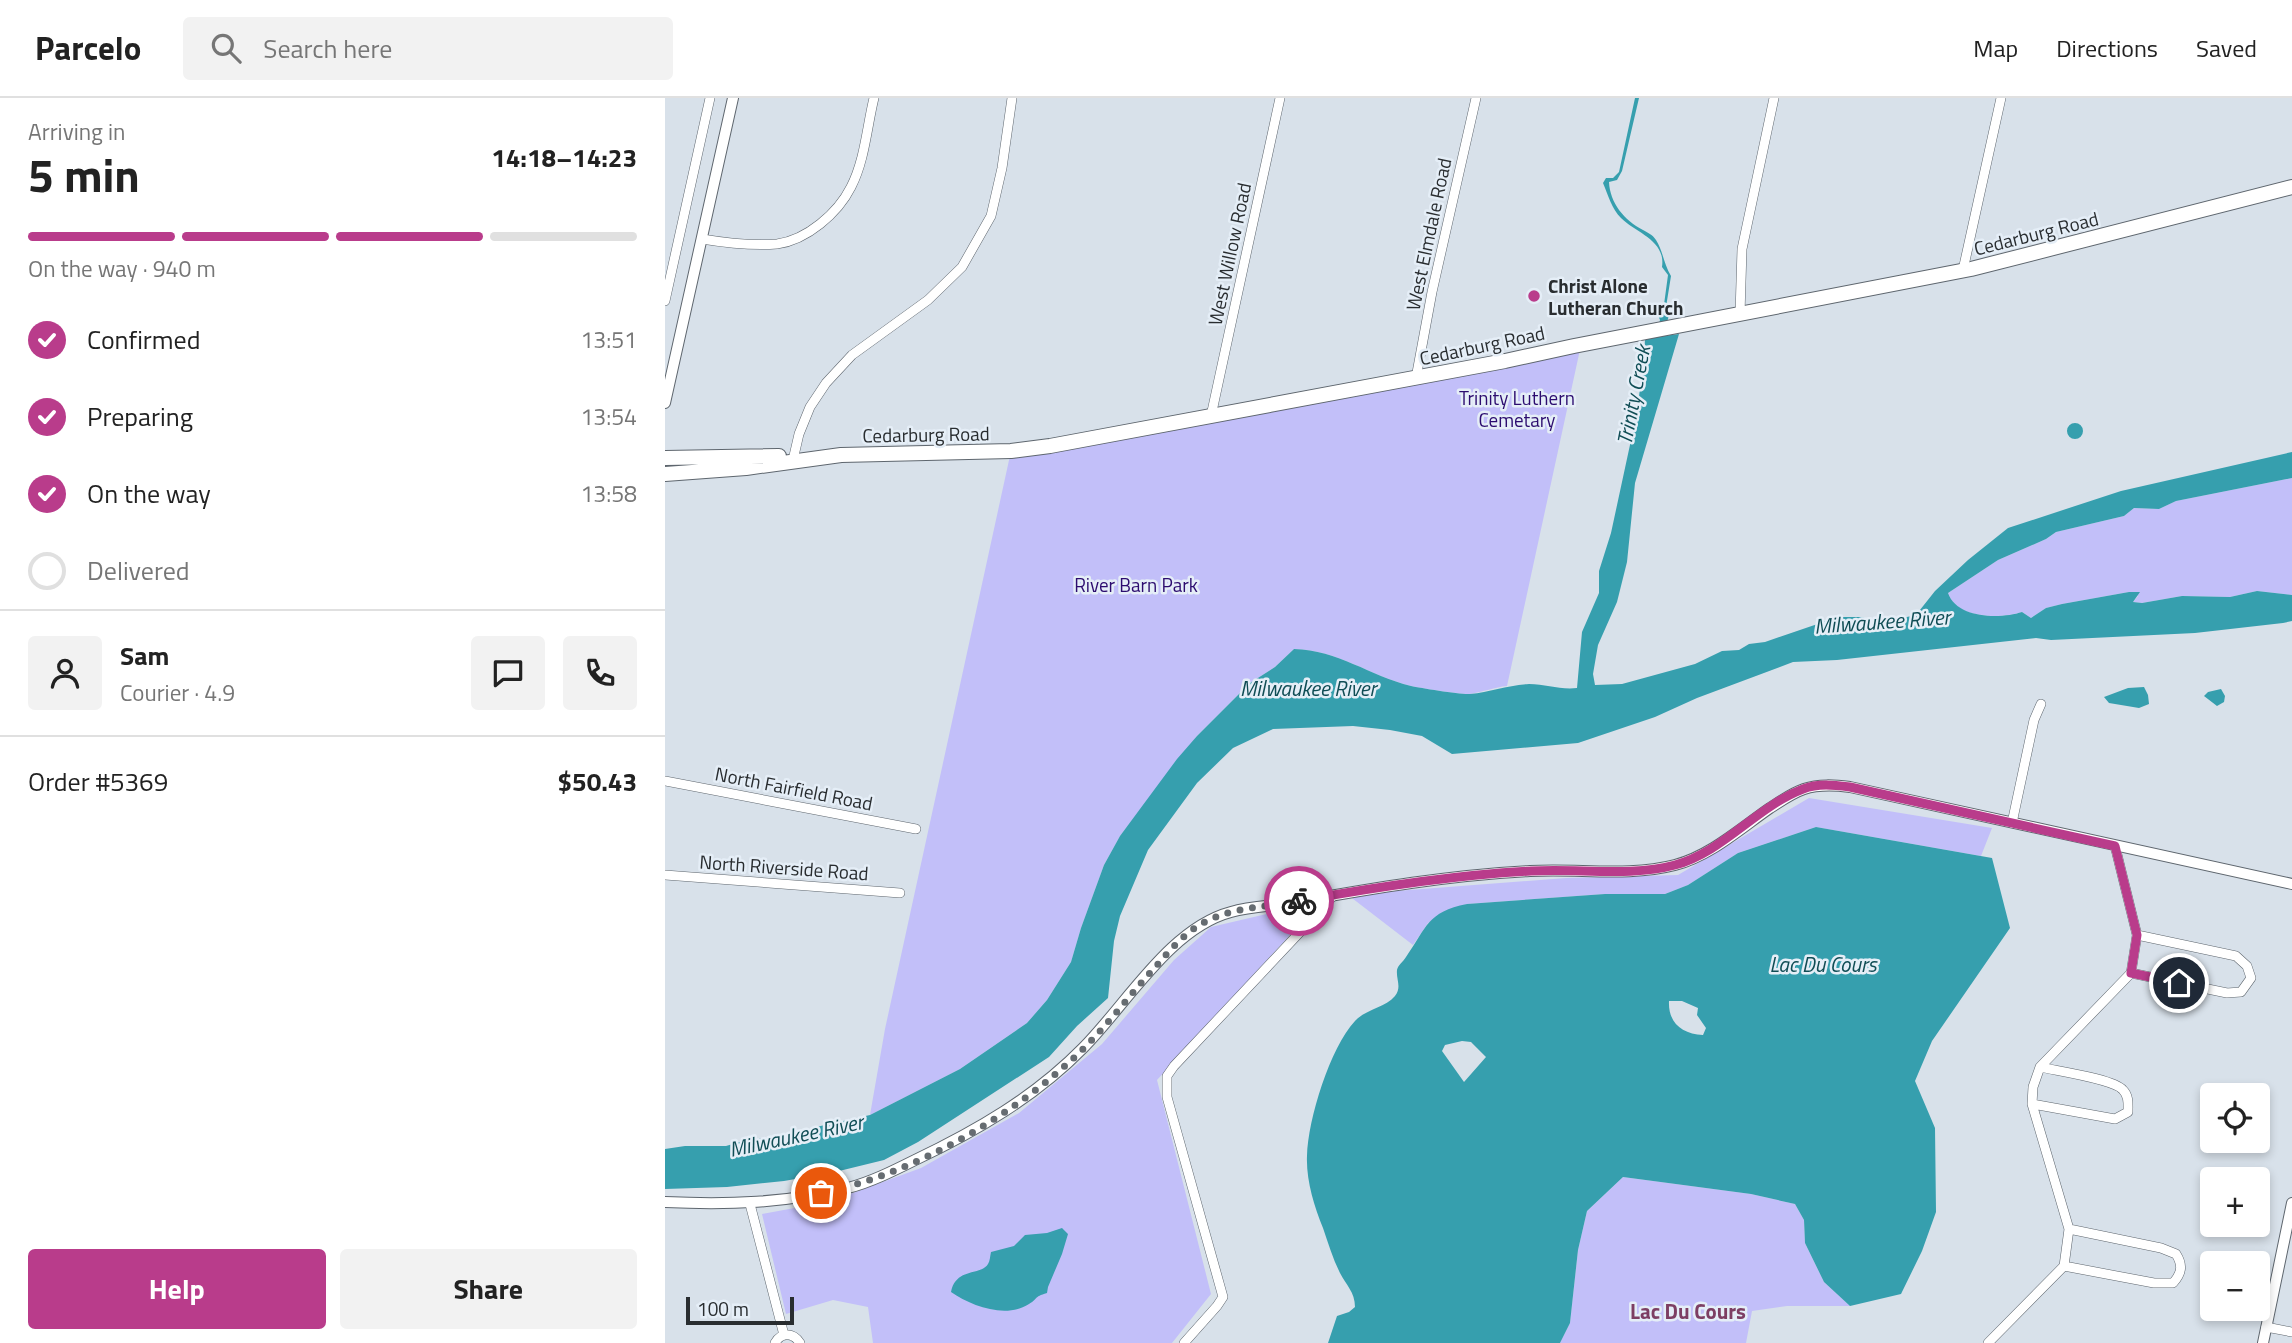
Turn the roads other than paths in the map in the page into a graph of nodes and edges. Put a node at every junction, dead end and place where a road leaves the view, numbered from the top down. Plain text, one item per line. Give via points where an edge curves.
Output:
1 (710, 98) edge
2 (733, 98) edge
3 (874, 98) edge
4 (1012, 98) edge
5 (1280, 98) edge
6 (1476, 98) edge
7 (1774, 98) edge
8 (2001, 98) edge
9 (2292, 187) edge
10 (702, 239) junction
11 (1963, 270) junction
12 (665, 301) edge
13 (1740, 314) junction
14 (1416, 378) junction
15 (665, 403) edge
16 (1211, 416) junction
17 (665, 458) edge
18 (793, 460) junction
19 (665, 474) edge
20 (2041, 704) dead end
21 (665, 781) edge
22 (2012, 823) junction
23 (916, 829) dead end
24 (2115, 846) junction
25 (665, 875) edge
26 (2292, 884) edge
27 (901, 893) dead end
28 (1334, 895) junction
29 (1288, 903) junction
30 (1302, 930) junction
31 (2137, 935) junction
32 (2131, 973) junction
33 (2040, 1067) junction
34 (2032, 1104) junction
35 (665, 1202) edge
36 (2292, 1203) edge
37 (750, 1204) junction
38 (2069, 1229) junction
39 (2064, 1266) junction
40 (2266, 1327) junction
41 (2292, 1332) edge
42 (784, 1335) junction
43 (775, 1343) edge
44 (800, 1343) edge
45 (1184, 1343) edge
46 (1988, 1343) edge
47 (2263, 1343) edge

1 - 12 street
2 - 10 street
3 - 10 street via 851,187 822,222 779,244
4 - 18 street via 991,216 962,267 928,300 852,355 826,383 809,409
5 - 16 street, West Willow Road
6 - 14 street, West Elmdale Road
7 - 13 street via 1742,249
8 - 11 street
9 - 11 main road, Cedarburg Road
10 - 15 street
11 - 13 main road, Cedarburg Road
13 - 14 main road, Cedarburg Road
14 - 16 main road, Cedarburg Road
16 - 18 main road, Cedarburg Road via 1011,451
17 - 18 main road, Cedarburg Road via 778,456
18 - 19 main road, Cedarburg Road
20 - 22 street
21 - 23 street, North Fairfield Road
22 - 24 street
22 - 28 street via 1828,784 1785,798 1706,851 1676,865 1495,874
24 - 26 street
24 - 31 street
25 - 27 street, North Riverside Road
28 - 29 street
28 - 30 street
29 - 30 street
29 - 37 street via 1231,912 1199,925 1172,948 1084,1048 1033,1093 962,1138 849,1188
30 - 45 street via 1167,1076 1167,1097 1223,1297
31 - 32 street
31 - 32 street via 2236,956 2251,978 2241,992 2227,993
32 - 33 street
33 - 34 street
33 - 34 street via 2122,1088 2128,1112 2115,1119
34 - 38 street
35 - 37 street
36 - 40 street
37 - 42 street
38 - 39 street
38 - 39 street via 2176,1254 2180,1275 2173,1283 2154,1283
39 - 46 street
40 - 41 street
40 - 47 street
42 - 43 street
42 - 44 street via 793,1335

